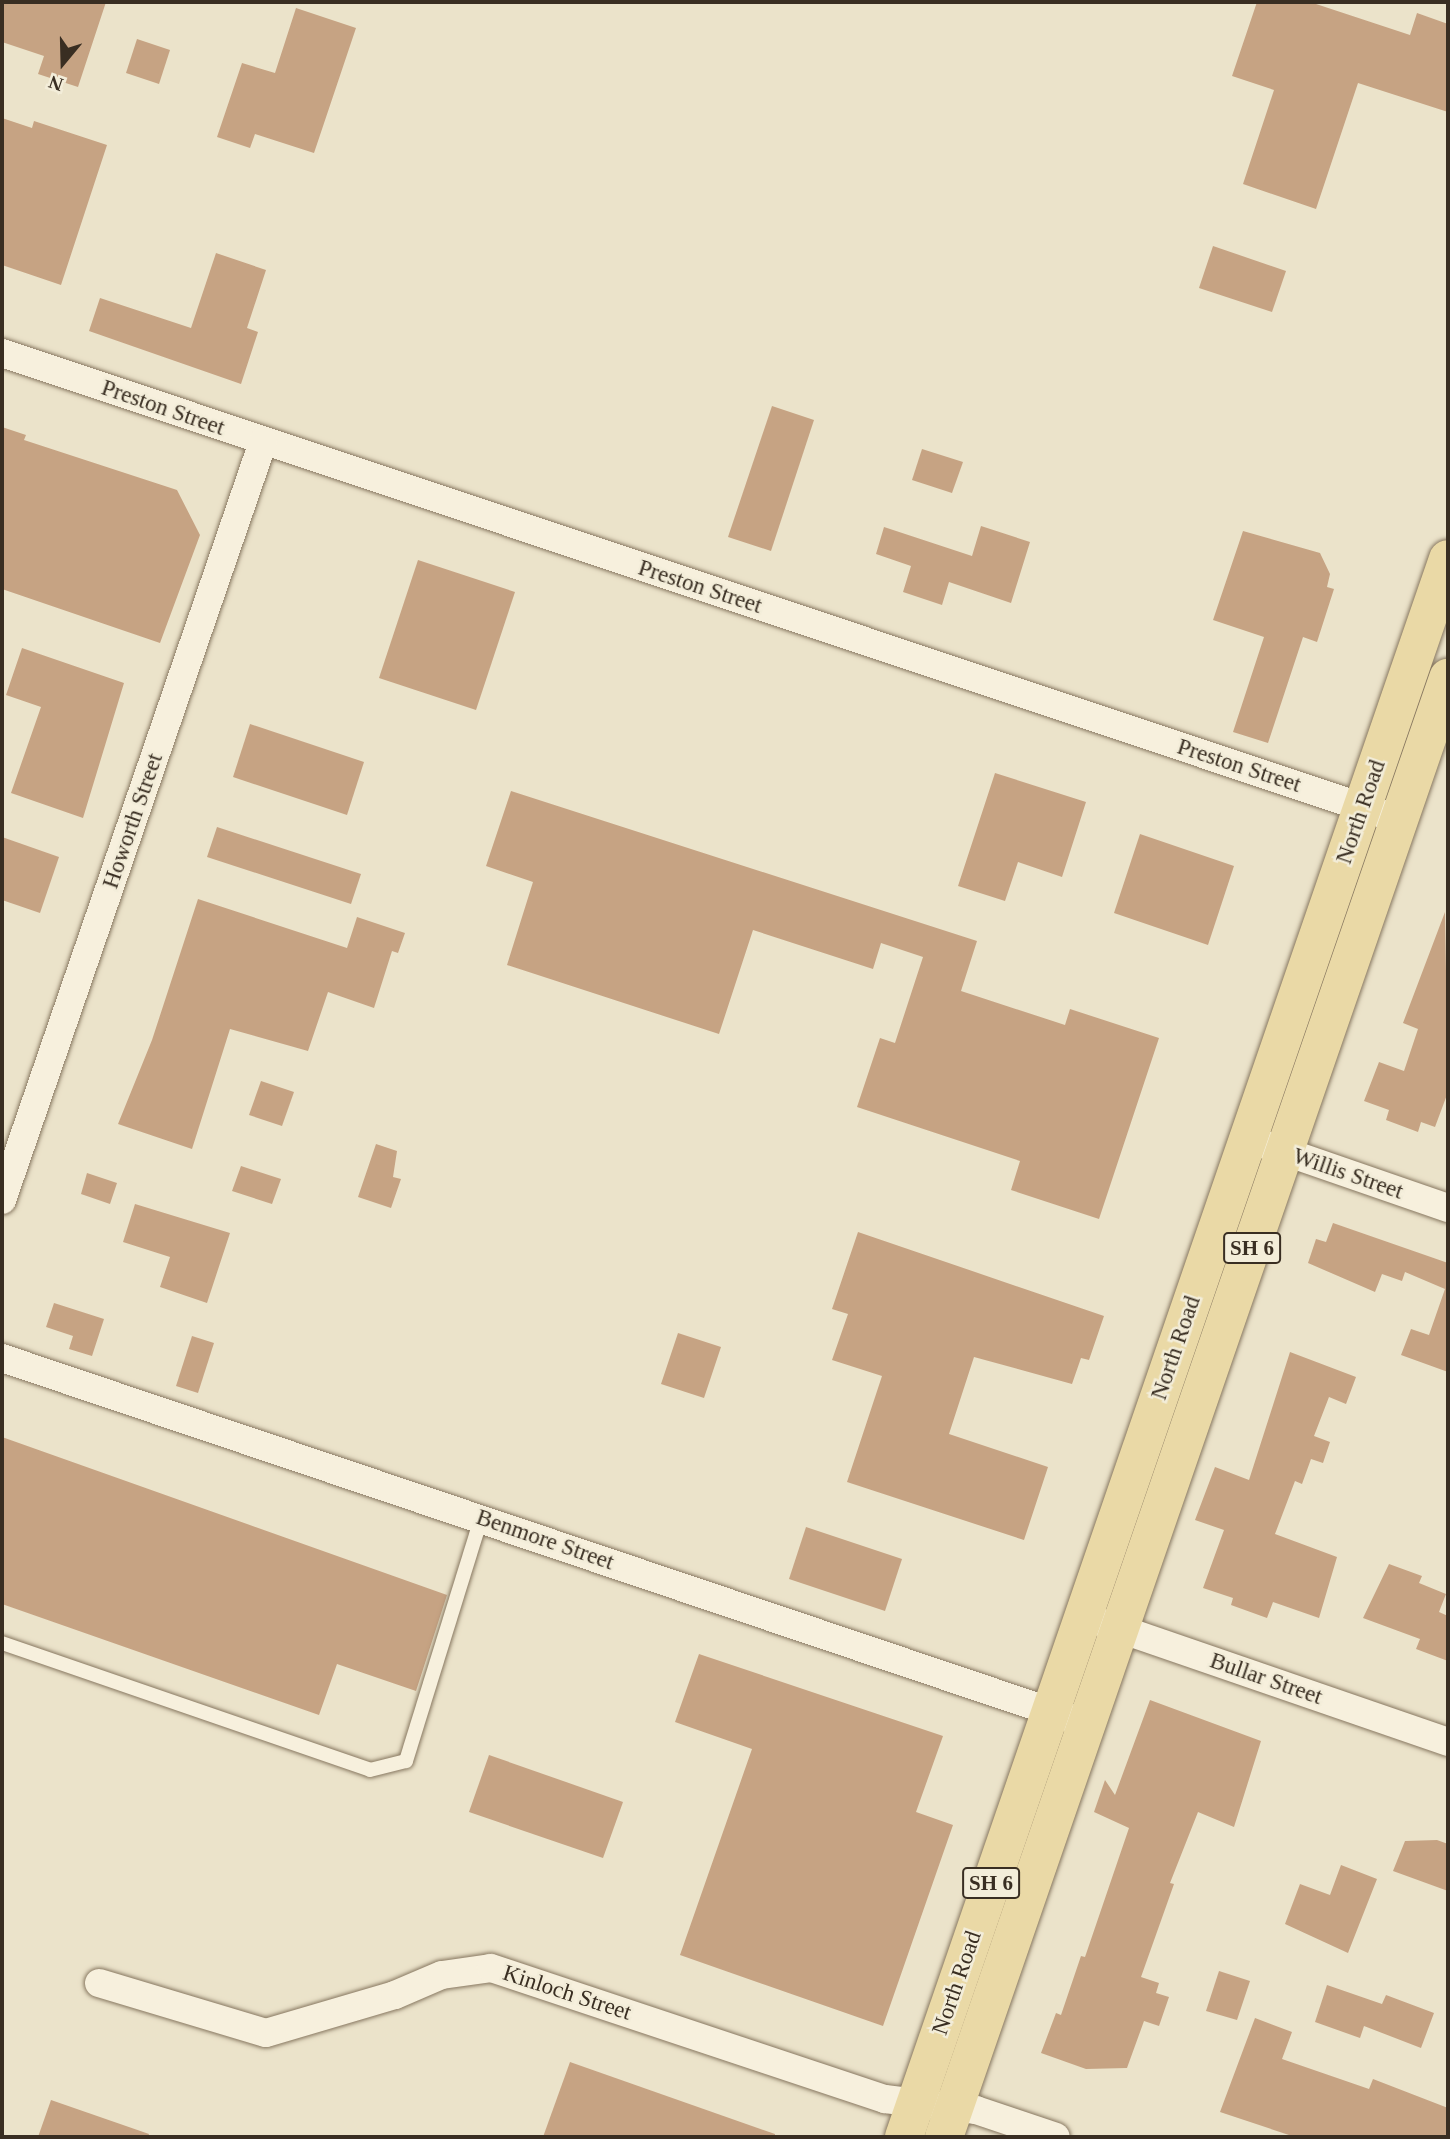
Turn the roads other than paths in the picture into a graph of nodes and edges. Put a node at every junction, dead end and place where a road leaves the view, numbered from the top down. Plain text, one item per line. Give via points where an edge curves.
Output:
1 (2, 353) edge
2 (263, 442) junction
3 (1448, 559) edge
4 (1411, 668) junction
5 (1448, 680) edge
6 (1362, 807) junction
7 (1400, 819) junction
8 (1249, 1139) junction
9 (1285, 1152) junction
10 (2, 1200) edge
11 (1448, 1208) edge
12 (2, 1358) edge
13 (481, 1518) junction
14 (1084, 1616) junction
15 (1120, 1629) junction
16 (2, 1643) edge
17 (1051, 1711) junction
18 (1088, 1723) junction
19 (1448, 1742) edge
20 (99, 1983) dead end
21 (910, 2120) edge
22 (950, 2122) edge
23 (1056, 2137) edge

1 - 2 street, Preston Street
2 - 6 street, Preston Street
2 - 10 street, Howorth Street
3 - 4 main road, North Road / SH 6
4 - 5 street
4 - 6 main road, North Road / SH 6
5 - 7 main road, North Road / SH 6
6 - 7 street, Preston Street
6 - 8 main road, North Road / SH 6
7 - 9 main road, North Road / SH 6
8 - 9 street, Willis Street
8 - 14 main road, North Road / SH 6
9 - 11 street, Willis Street
9 - 15 main road, North Road / SH 6
12 - 13 street, Benmore Street
13 - 16 lane via 406,1760 369,1770
13 - 17 street, Benmore Street
14 - 15 street, Bullar Street
14 - 17 main road, North Road / SH 6
15 - 18 main road, North Road / SH 6
15 - 19 street, Bullar Street
17 - 18 street, Benmore Street
17 - 21 main road, North Road / SH 6
18 - 22 main road, North Road / SH 6
20 - 21 street, Kinloch Street via 266,2033 395,1995 442,1975 491,1968 885,2099
21 - 22 street, Kinloch Street
22 - 23 street, Kinloch Street

